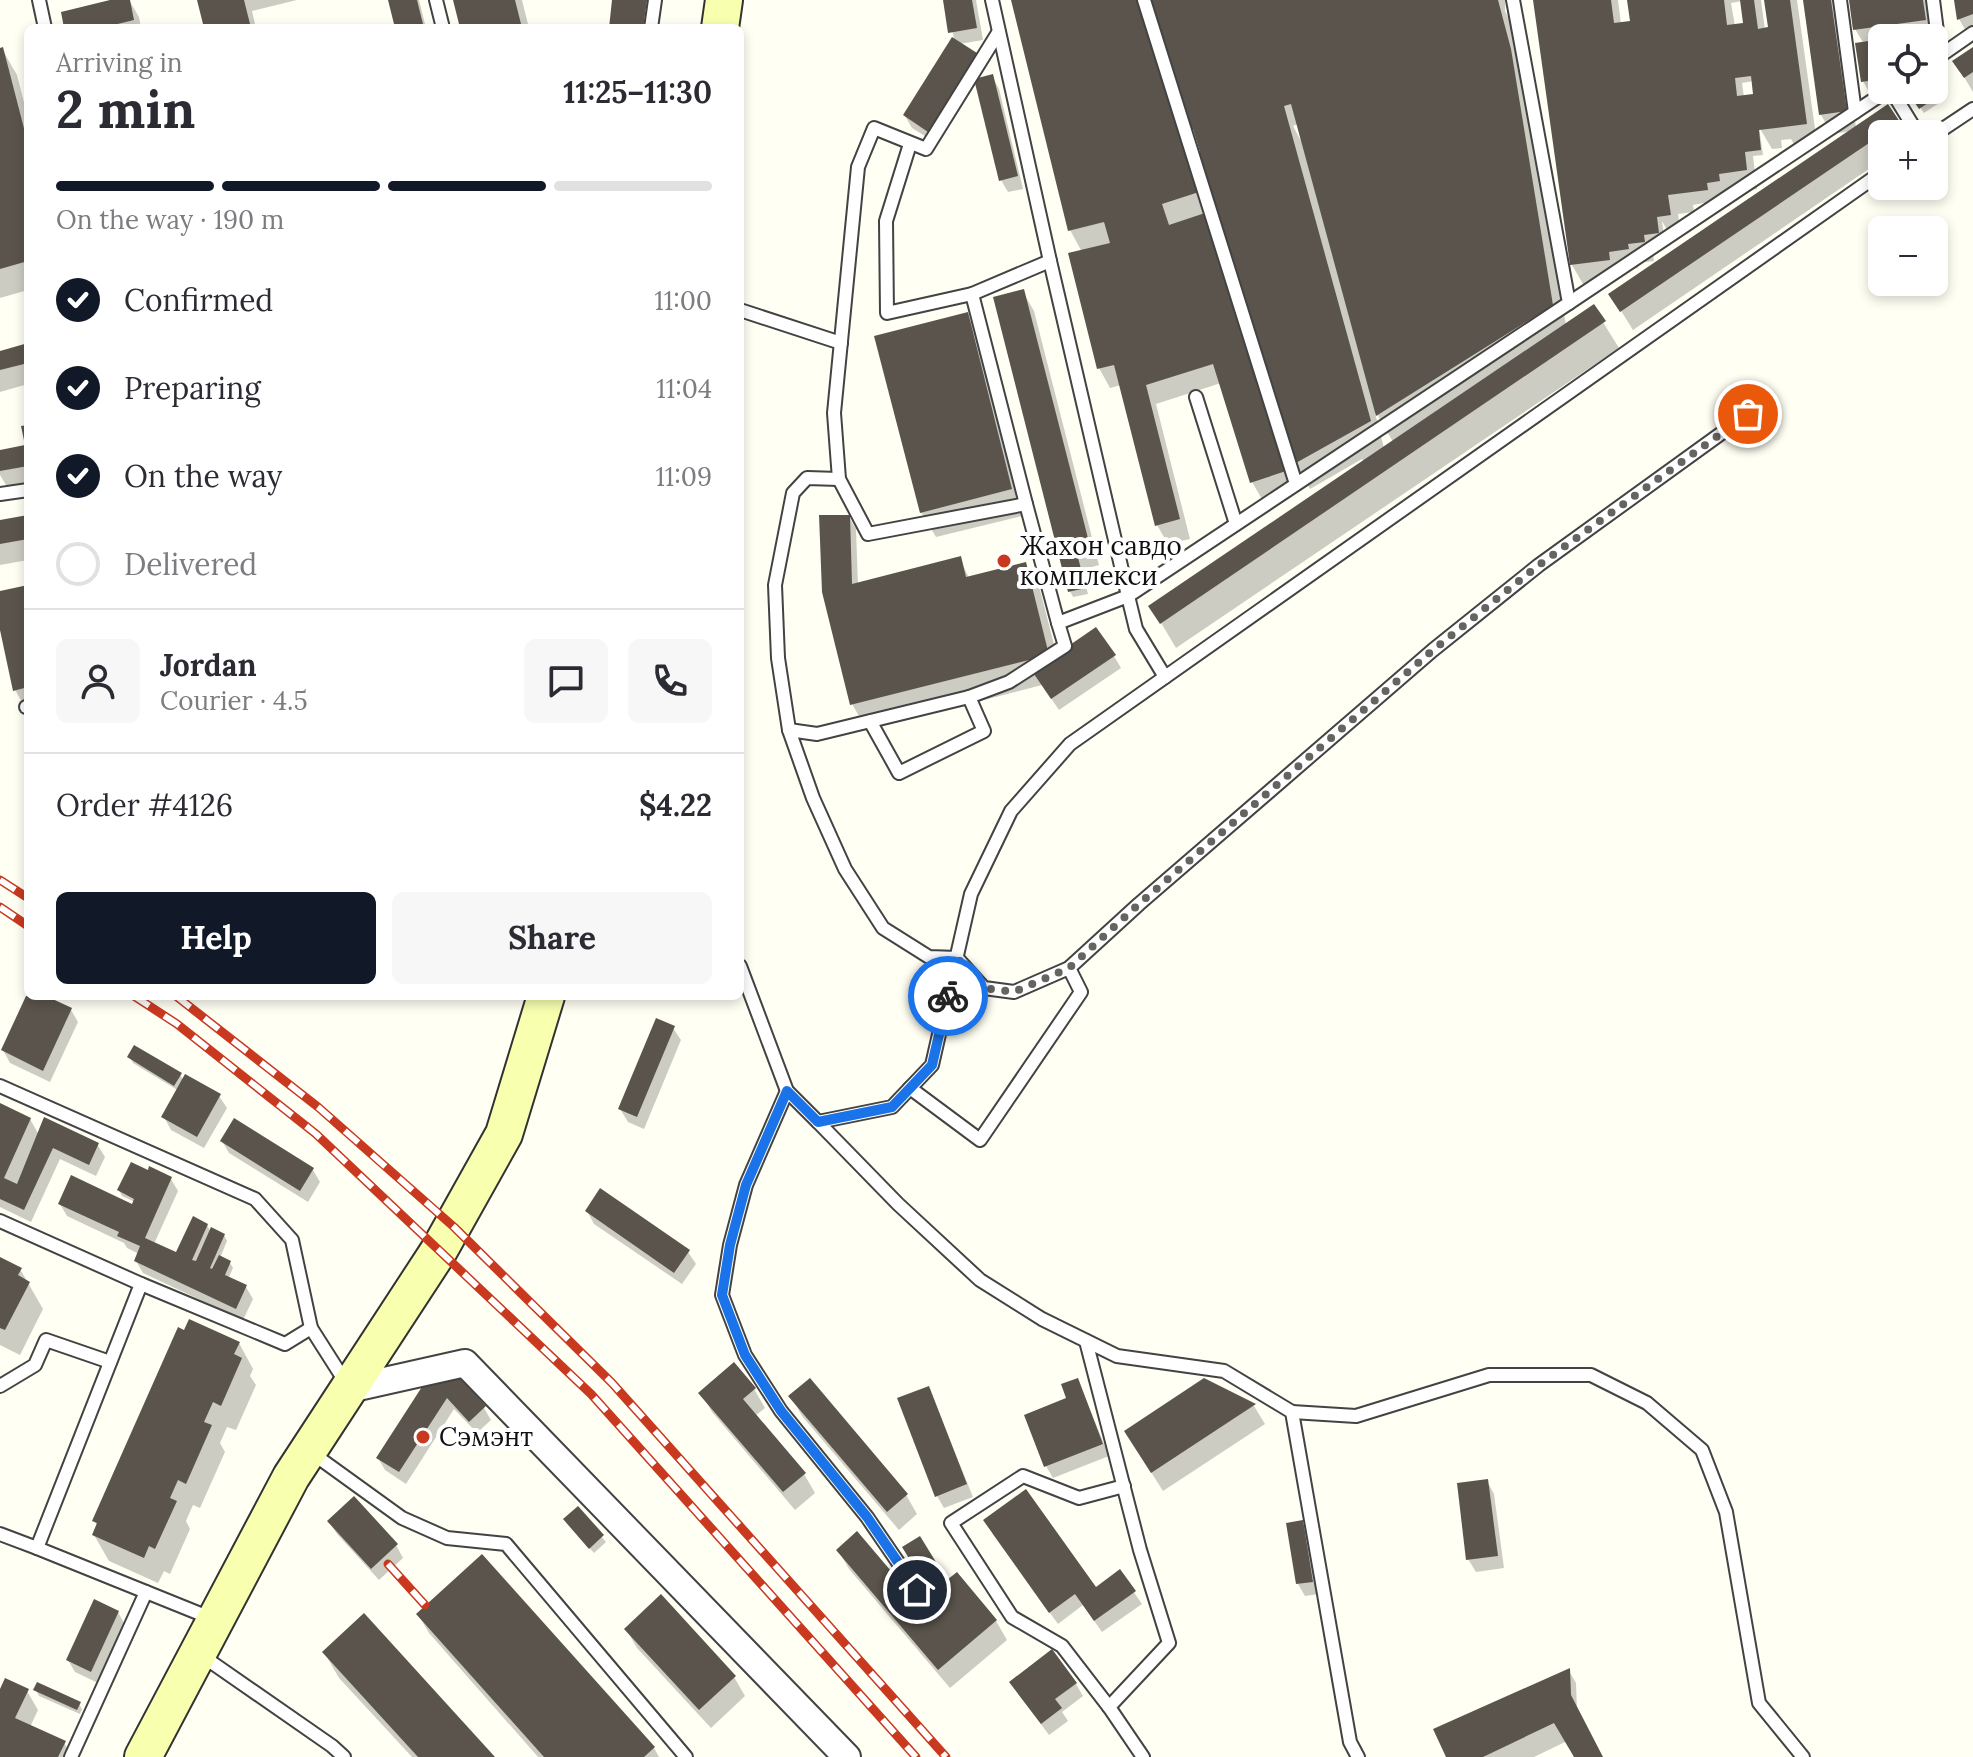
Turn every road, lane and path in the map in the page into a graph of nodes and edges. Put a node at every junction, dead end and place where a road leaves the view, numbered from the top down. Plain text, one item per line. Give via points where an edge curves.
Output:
1 (39, 0) edge
2 (436, 0) edge
3 (655, 0) edge
4 (724, 0) edge
5 (992, 0) edge
6 (1144, 0) edge
7 (1513, 0) edge
8 (1840, 0) edge
9 (1933, 0) edge
10 (44, 24) edge
11 (442, 24) edge
12 (652, 24) edge
13 (721, 24) edge
14 (1935, 24) edge
15 (998, 33) junction
16 (1973, 33) edge
17 (1948, 50) edge
18 (1868, 104) edge
19 (1973, 109) edge
20 (1855, 112) junction
21 (1948, 126) edge
22 (910, 144) junction
23 (1868, 182) edge
24 (1050, 261) junction
25 (972, 294) junction
26 (1569, 303) junction
27 (744, 311) edge
28 (841, 343) junction
29 (1196, 397) dead end
30 (1748, 414) dead end
31 (839, 479) junction
32 (1296, 484) junction
33 (24, 491) edge
34 (0, 494) edge
35 (1026, 504) junction
36 (1236, 524) junction
37 (1128, 596) junction
38 (1058, 623) junction
39 (1165, 677) junction
40 (969, 697) junction
41 (870, 721) junction
42 (789, 730) junction
43 (957, 958) junction
44 (1069, 968) junction
45 (744, 977) edge
46 (545, 1000) edge
47 (0, 1086) edge
48 (910, 1088) junction
49 (787, 1091) junction
50 (818, 1122) junction
51 (0, 1221) edge
52 (141, 1284) junction
53 (311, 1328) junction
54 (1086, 1341) junction
55 (110, 1362) junction
56 (0, 1386) edge
57 (349, 1389) junction
58 (1292, 1412) junction
59 (309, 1451) junction
60 (1124, 1486) junction
61 (0, 1534) edge
62 (37, 1548) junction
63 (917, 1590) dead end
64 (146, 1592) junction
65 (216, 1620) junction
66 (198, 1654) junction
67 (1109, 1707) junction
68 (71, 1757) edge
69 (143, 1757) edge
70 (344, 1757) edge
71 (686, 1757) edge
72 (847, 1757) edge
73 (1143, 1757) edge
74 (1358, 1757) edge
75 (1803, 1757) edge

1 - 10 lane
2 - 11 lane
3 - 12 lane
4 - 13 main road
5 - 15 lane
6 - 32 lane
7 - 26 lane
8 - 20 lane
9 - 14 lane
15 - 22 lane via 926,149
15 - 24 lane
16 - 17 lane
18 - 20 lane
19 - 21 lane
20 - 26 lane
22 - 25 lane via 886,221 887,313
22 - 28 lane via 874,128 858,167
23 - 39 lane
24 - 25 lane
24 - 37 lane
25 - 35 lane
26 - 32 lane
27 - 28 lane
28 - 31 lane via 834,413
29 - 36 lane
30 - 44 lane via 1539,565 1433,650
31 - 35 lane via 868,534
31 - 42 lane via 807,478 793,493 775,585 778,658
32 - 36 lane
33 - 34 lane
35 - 38 lane
36 - 37 lane
37 - 38 lane
37 - 39 lane via 1136,629
38 - 40 lane via 1065,646 1009,682
39 - 43 lane via 1070,744 1011,811 971,894
40 - 41 lane
40 - 41 lane via 984,731 899,773
41 - 42 lane via 817,734
42 - 43 lane via 845,869 883,928 929,957
43 - 44 lane via 984,988 1014,992
43 - 48 lane via 932,1065
44 - 48 lane via 1081,992 980,1140
45 - 49 lane
46 - 57 main road via 504,1134 438,1252
47 - 53 lane via 255,1199 292,1240
48 - 50 lane via 892,1107
49 - 50 lane
49 - 63 lane via 746,1185 722,1295 745,1355 781,1411 867,1517
50 - 54 lane via 980,1280
51 - 52 lane
52 - 53 lane via 285,1344
52 - 55 lane
53 - 57 lane
54 - 58 lane via 1117,1356 1224,1371
54 - 60 lane
55 - 56 lane via 46,1340 35,1365
55 - 62 lane
57 - 59 main road
57 - 72 street via 465,1363
58 - 74 lane via 1350,1742
58 - 75 lane via 1356,1416 1489,1375 1591,1375 1647,1403 1702,1450 1726,1512 1759,1703
59 - 65 main road
59 - 71 lane via 402,1518 447,1538 506,1544
60 - 67 lane via 1169,1643
60 - 67 lane via 1079,1498 1023,1476 951,1523 1012,1617 1062,1646
61 - 62 lane
62 - 64 lane
64 - 65 lane
64 - 68 lane
65 - 66 main road
66 - 69 main road
66 - 70 lane
67 - 73 lane

